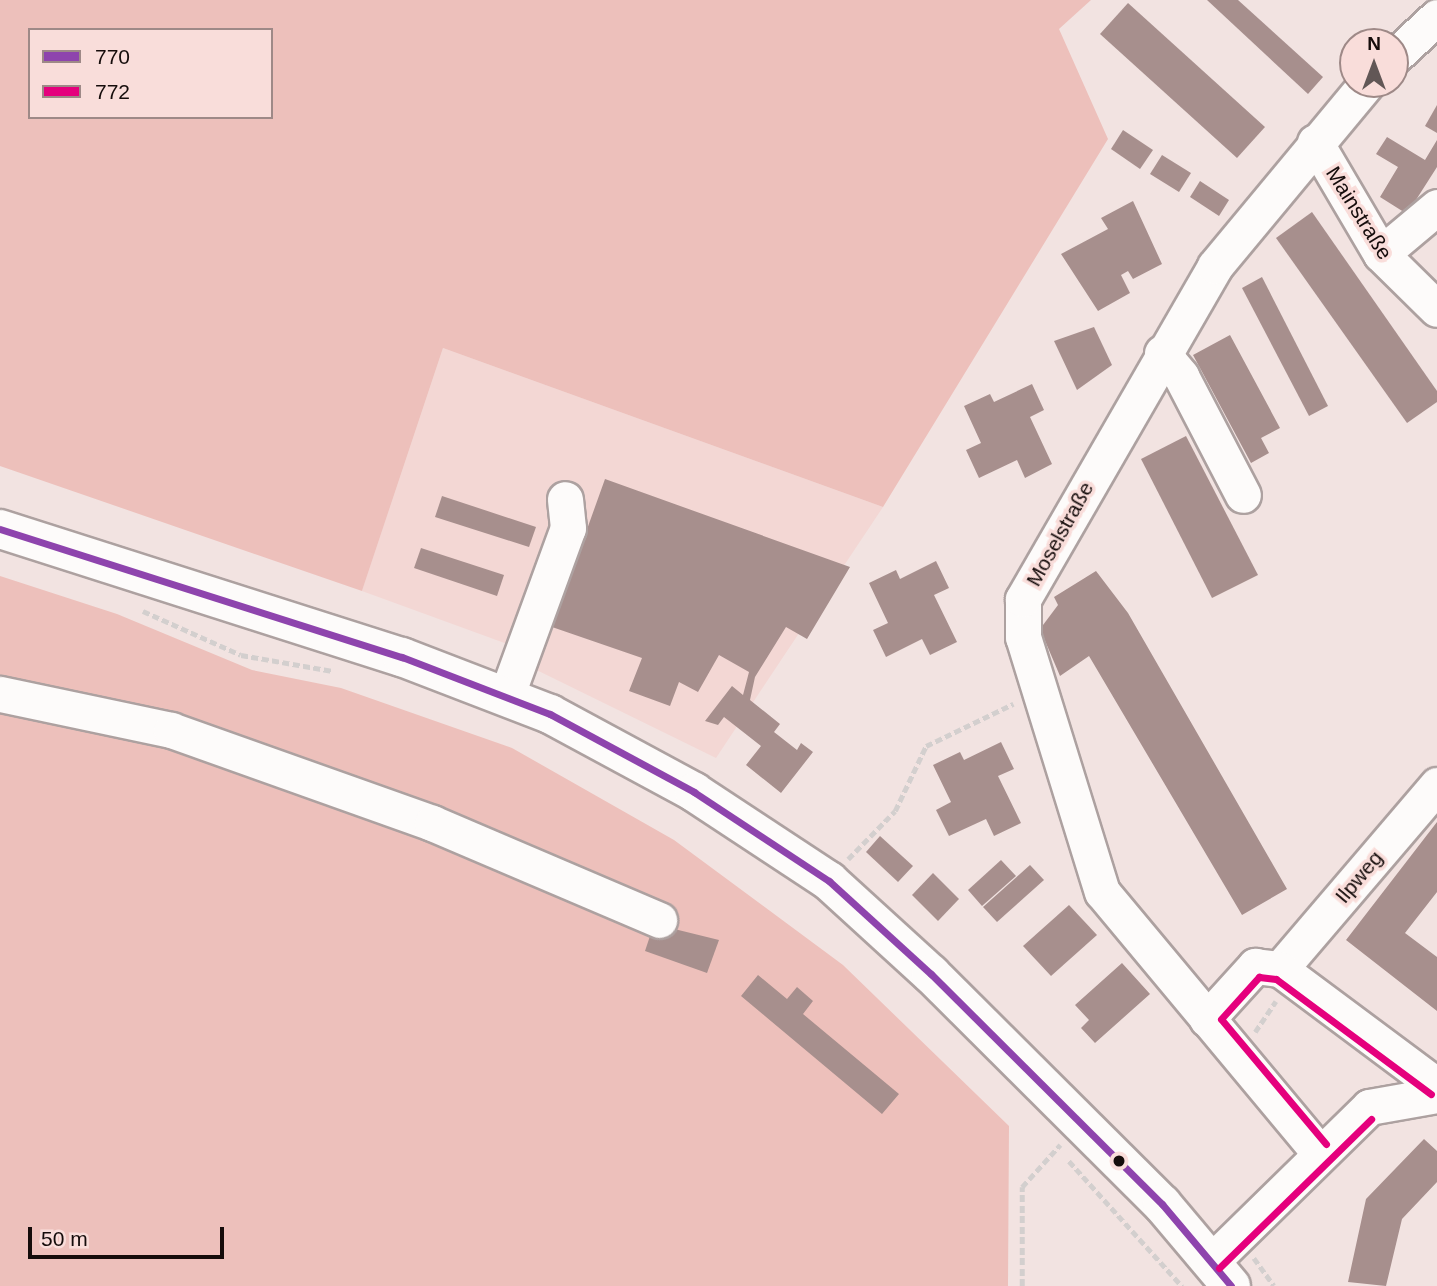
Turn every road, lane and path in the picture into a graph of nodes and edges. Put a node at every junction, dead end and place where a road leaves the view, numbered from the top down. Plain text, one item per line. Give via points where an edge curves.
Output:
1 (1437, 17) edge
2 (1409, 43) edge
3 (1354, 98) edge
4 (1315, 142) junction
5 (1437, 207) edge
6 (1381, 254) junction
7 (1437, 309) edge
8 (1162, 353) junction
9 (1242, 495) dead end
10 (565, 499) dead end
11 (0, 529) edge
12 (129, 604) dead end
13 (344, 673) dead end
14 (1042, 690) junction
15 (0, 694) edge
16 (506, 697) junction
17 (1437, 785) edge
18 (843, 864) dead end
19 (659, 920) dead end
20 (1287, 974) junction
21 (1207, 1019) junction
22 (1240, 1056) junction
23 (1437, 1086) edge
24 (1437, 1096) edge
25 (1061, 1135) junction
26 (1318, 1151) junction
27 (1221, 1274) edge
28 (1023, 1286) edge
29 (1182, 1286) edge

1 - 2 street
3 - 4 street, Moselstraße
4 - 6 street, Mainstraße
4 - 8 street, Moselstraße via 1215,266
5 - 6 street
6 - 7 street, Mainstraße
8 - 9 street via 1181,376
8 - 14 street, Moselstraße via 1023,599 1023,637
10 - 16 street via 568,528
11 - 16 main road via 402,657
12 - 13 path via 241,655
14 - 18 path via 926,746 895,811
14 - 21 street, Moselstraße via 1102,892
15 - 19 street via 171,730 432,823
16 - 25 main road via 694,792 829,881
17 - 20 street, Ilpweg
20 - 21 street via 1255,966
20 - 22 path
20 - 23 street
21 - 22 street, Moselstraße
22 - 26 street, Moselstraße
24 - 26 street via 1369,1107
25 - 27 main road
25 - 28 path via 1022,1187
25 - 29 path
26 - 27 street

